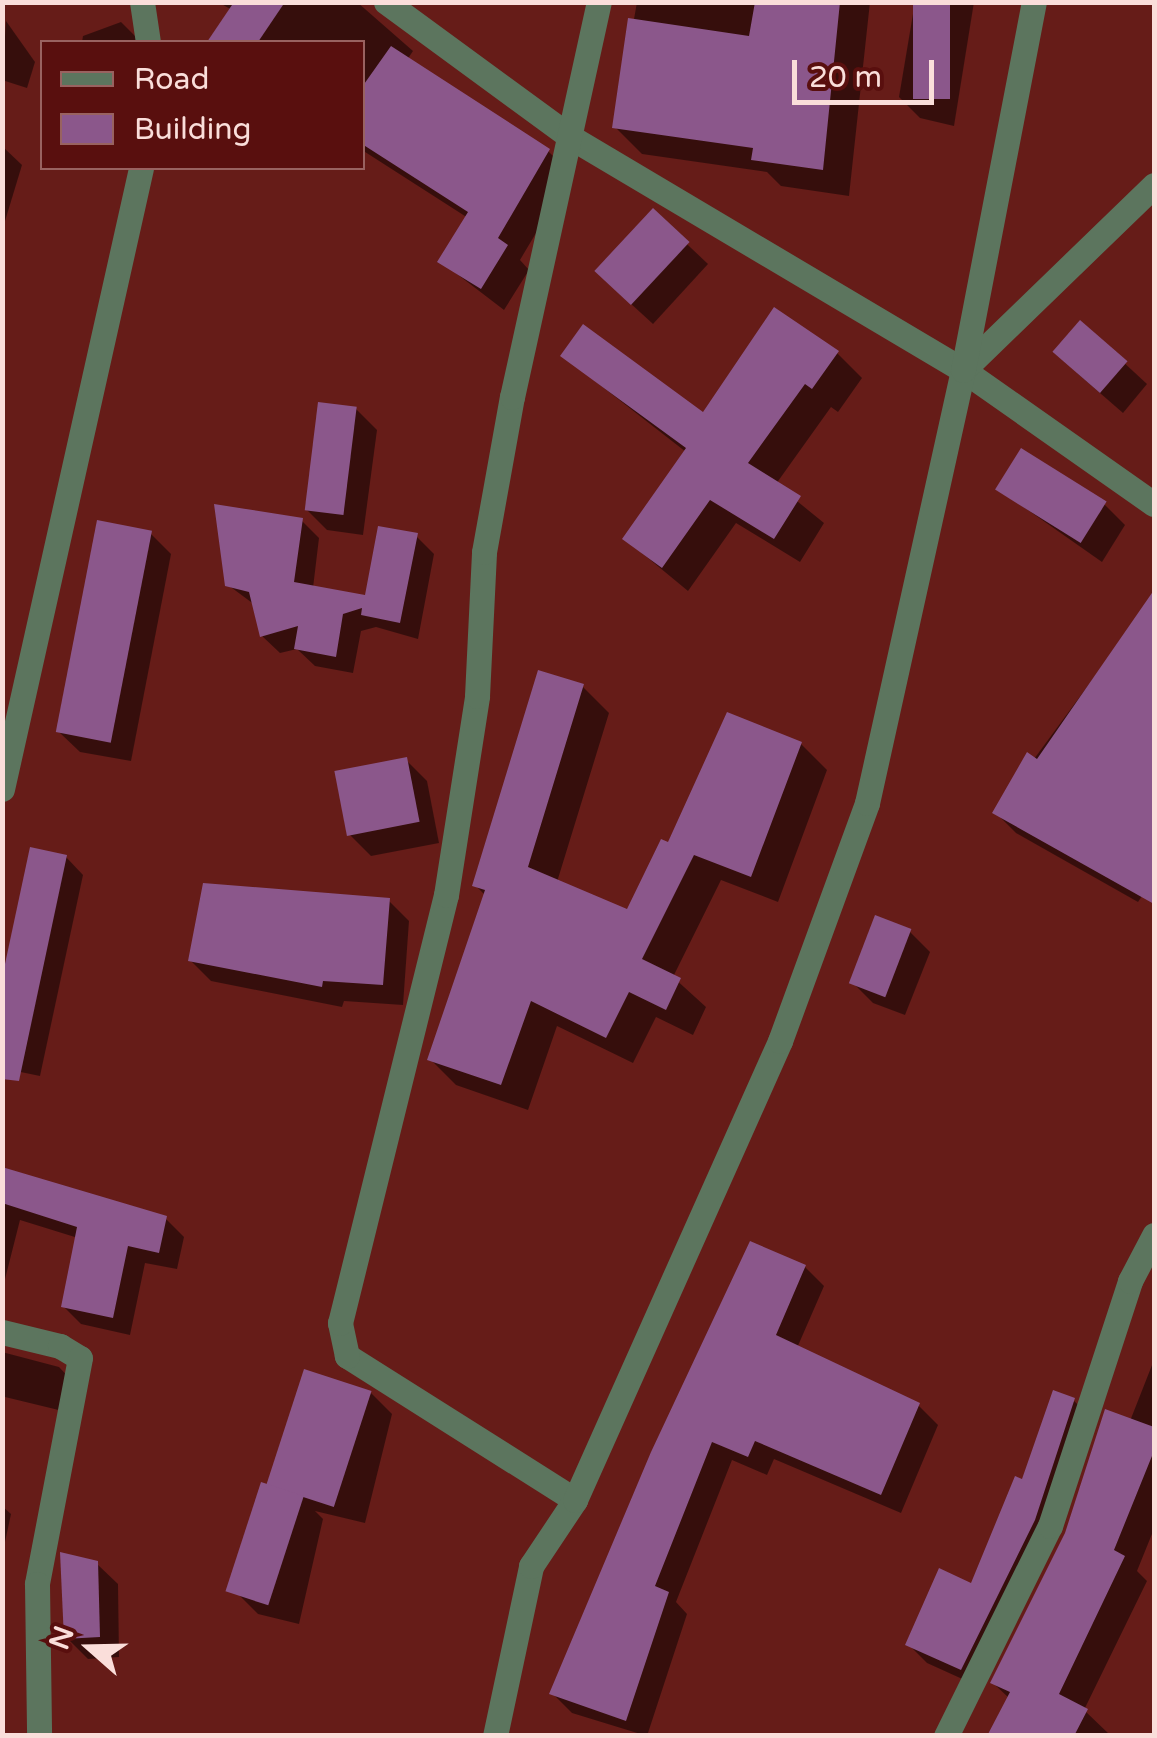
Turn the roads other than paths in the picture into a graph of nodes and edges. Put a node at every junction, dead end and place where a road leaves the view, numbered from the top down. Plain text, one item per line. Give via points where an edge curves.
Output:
1 (142, 2) edge
2 (386, 2) edge
3 (600, 2) edge
4 (1034, 2) edge
5 (148, 40) edge
6 (572, 138) junction
7 (141, 170) edge
8 (1154, 185) edge
9 (962, 370) junction
10 (1154, 504) edge
11 (2, 789) edge
12 (1154, 1235) edge
13 (2, 1332) edge
14 (574, 1500) junction
15 (38, 1736) edge
16 (495, 1736) edge
17 (946, 1736) edge

1 - 5 street
2 - 6 street
3 - 6 street
4 - 9 street
6 - 9 street
6 - 14 street via 484,552 477,696 446,895 340,1323 347,1356
7 - 11 street
8 - 9 street
9 - 10 street
9 - 14 street via 867,803 780,1041
12 - 17 street via 1130,1281 1050,1526
13 - 15 street via 60,1346 80,1358 37,1584
14 - 16 street via 531,1566

